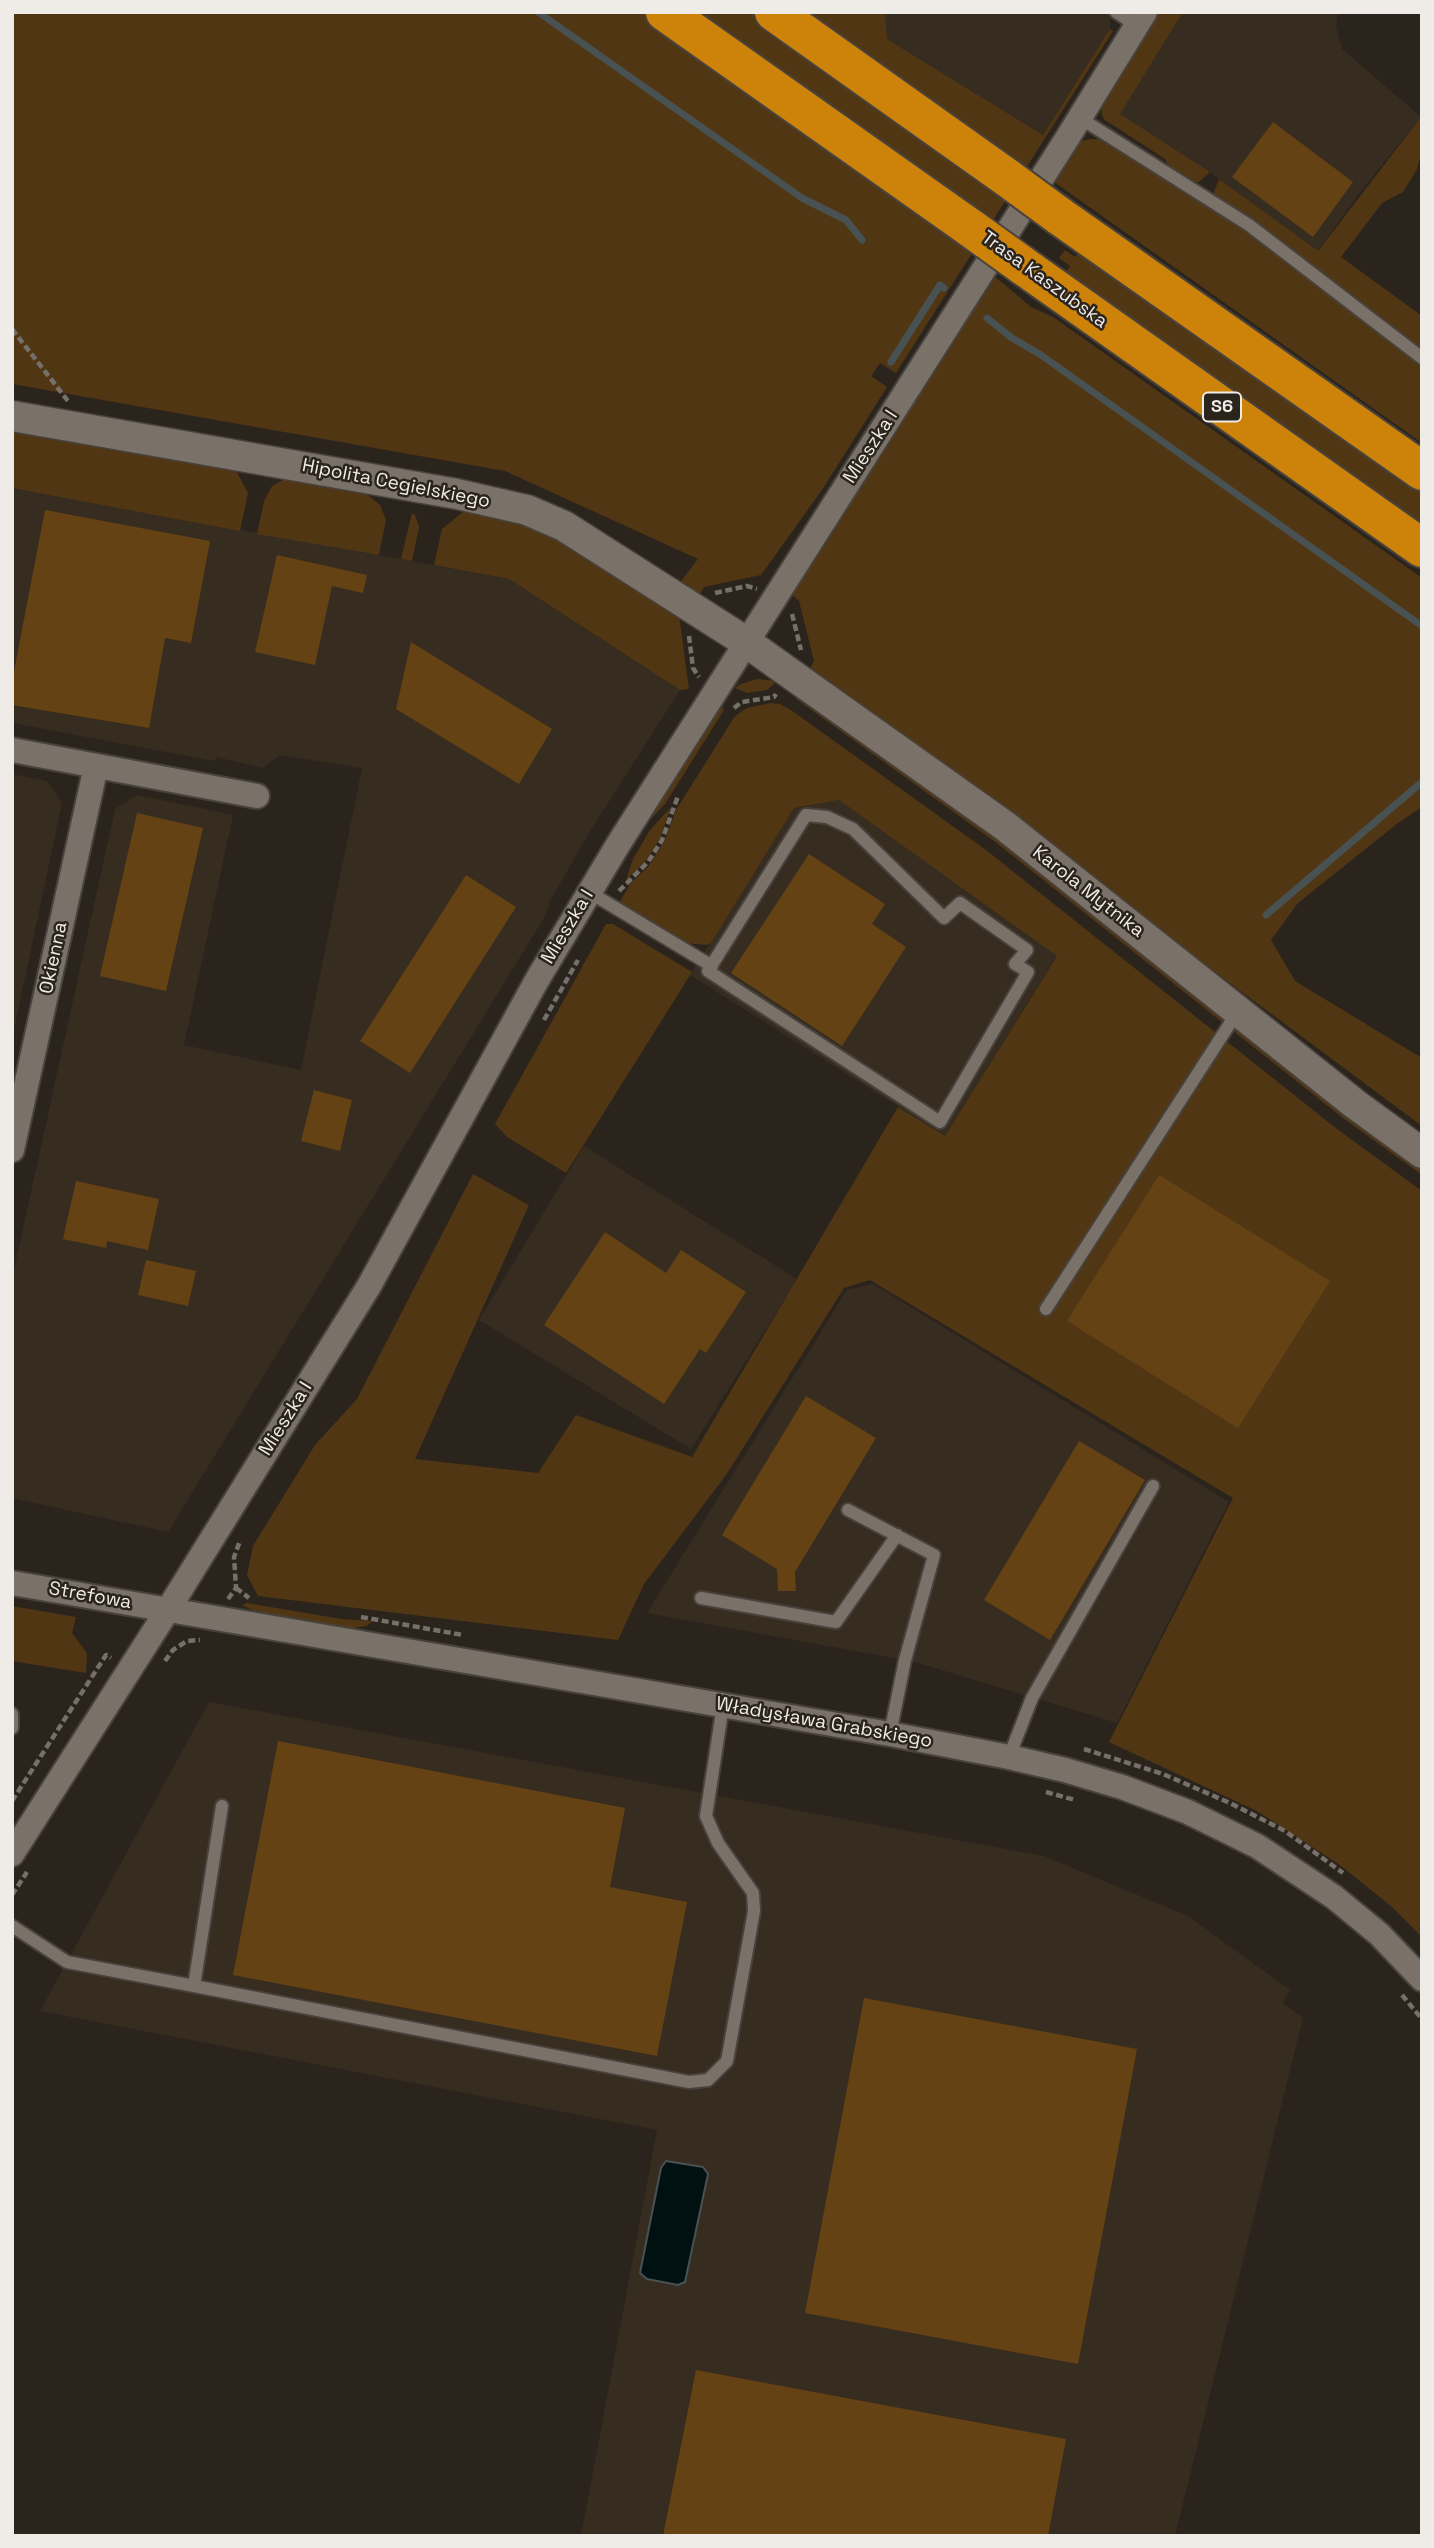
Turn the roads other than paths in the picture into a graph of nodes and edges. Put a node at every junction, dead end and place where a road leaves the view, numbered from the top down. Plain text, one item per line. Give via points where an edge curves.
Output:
1 (665, 12) edge
2 (774, 12) edge
3 (1116, 12) edge
4 (1141, 19) edge
5 (1080, 118) junction
6 (1422, 358) edge
7 (12, 416) edge
8 (1422, 471) edge
9 (1422, 548) edge
10 (746, 642) junction
11 (12, 750) edge
12 (96, 766) junction
13 (257, 796) dead end
14 (589, 892) junction
15 (706, 962) junction
16 (1238, 1011) junction
17 (12, 1150) edge
18 (1422, 1153) edge
19 (1046, 1309) dead end
20 (1153, 1486) dead end
21 (848, 1510) dead end
22 (897, 1535) junction
23 (12, 1583) edge
24 (701, 1598) dead end
25 (169, 1608) junction
26 (723, 1705) junction
27 (12, 1714) edge
28 (12, 1728) edge
29 (890, 1734) junction
30 (1009, 1757) junction
31 (222, 1806) dead end
32 (12, 1854) edge
33 (12, 1926) edge
34 (1422, 1979) edge
35 (194, 1986) junction

1 - 9 highway, Trasa Kaszubska / S6, bridge
2 - 8 highway, bridge
3 - 4 lane
4 - 5 street, Mieszka I
5 - 6 lane via 1249,225
5 - 10 street, Mieszka I
7 - 10 street, Hipolita Cegielskiego via 527,510 564,526
10 - 14 street, Mieszka I
10 - 16 street, Karola Mytnika via 1005,826
11 - 12 street
12 - 13 street
12 - 17 street, Okienna
14 - 15 lane
14 - 25 street, Mieszka I via 369,1286
15 - 15 lane via 708,971 940,1122 1028,972 1015,964 1027,950 960,903 944,918 853,829 827,817 806,815
16 - 18 street, Karola Mytnika
16 - 19 lane
20 - 30 lane via 1032,1698
21 - 22 lane
22 - 24 lane via 836,1622
22 - 29 lane via 934,1555
23 - 25 street, Strefowa
25 - 26 street, Władysława Grabskiego
25 - 32 street, Mieszka I
26 - 29 street, Władysława Grabskiego
26 - 35 lane via 706,1816 718,1843 753,1893 754,1911 727,2061 708,2080 689,2082
27 - 28 lane
29 - 30 street, Władysława Grabskiego
30 - 34 street, Władysława Grabskiego via 1122,1787 1188,1811 1257,1846 1334,1897 1379,1934
31 - 35 lane
33 - 35 lane via 67,1962

